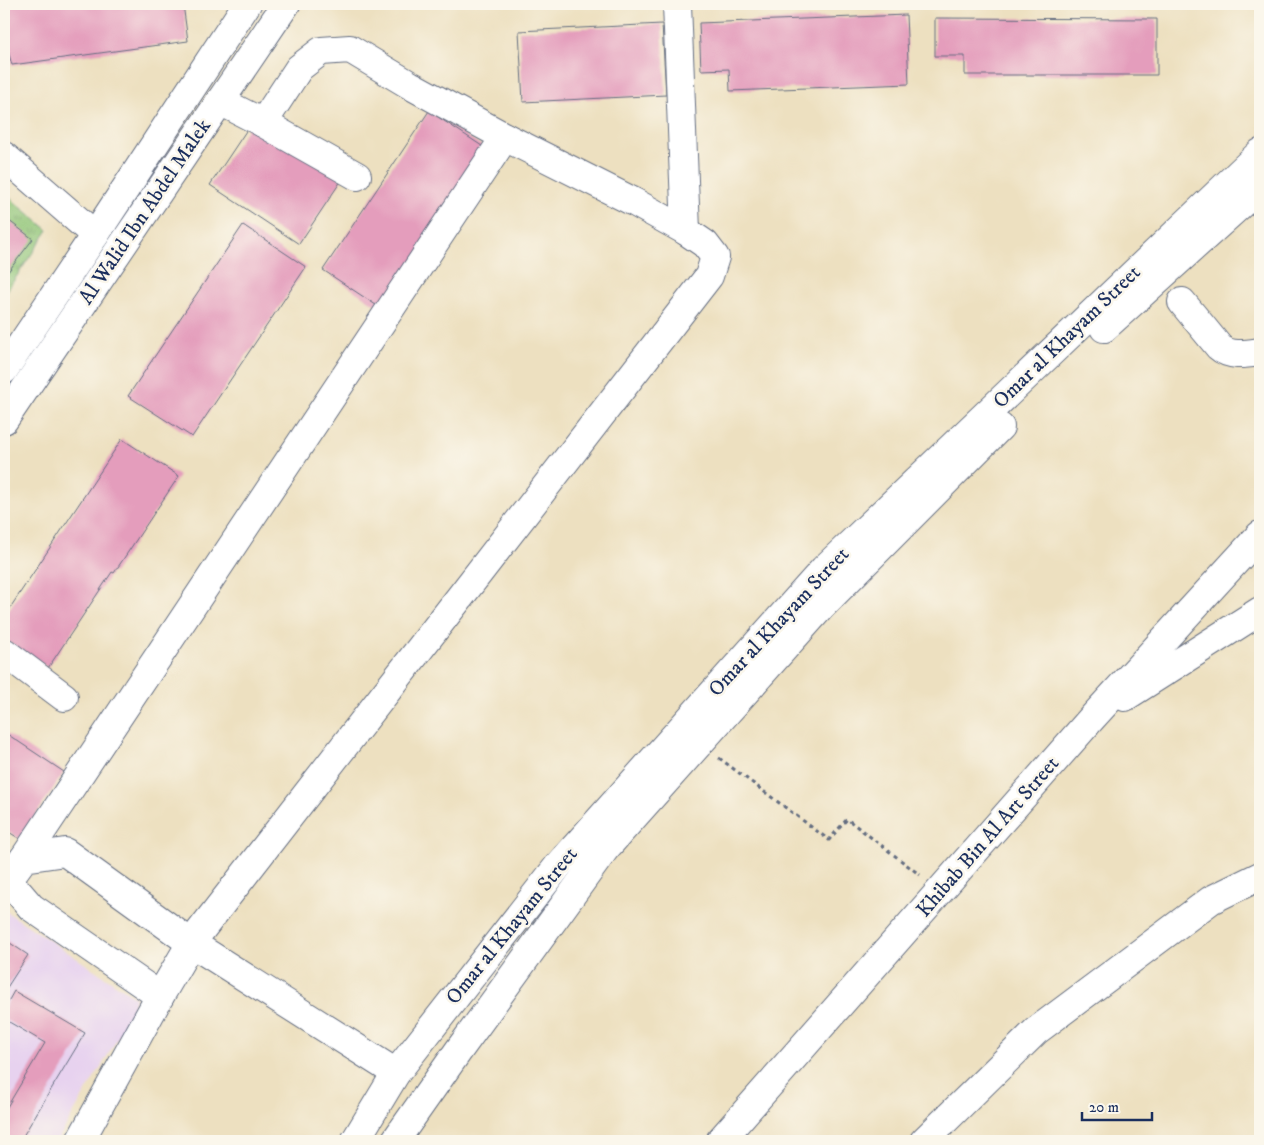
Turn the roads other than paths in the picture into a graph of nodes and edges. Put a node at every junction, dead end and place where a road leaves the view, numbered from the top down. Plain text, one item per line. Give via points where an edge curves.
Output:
1 (247, 4) edge
2 (286, 4) edge
3 (677, 4) edge
4 (220, 101) junction
5 (263, 123) junction
6 (505, 137) junction
7 (1260, 153) edge
8 (4, 156) edge
9 (357, 176) dead end
10 (1260, 187) edge
11 (686, 231) junction
12 (95, 234) junction
13 (1182, 302) dead end
14 (1260, 352) edge
15 (4, 370) edge
16 (4, 420) edge
17 (1260, 535) edge
18 (1260, 611) edge
19 (4, 652) edge
20 (64, 697) dead end
21 (1092, 718) junction
22 (24, 858) junction
23 (1260, 876) edge
24 (6, 878) edge
25 (191, 943) junction
26 (160, 996) junction
27 (396, 1073) junction
28 (80, 1141) edge
29 (355, 1141) edge
30 (395, 1141) edge
31 (720, 1141) edge
32 (924, 1141) edge

1 - 12 street, Al Walid Ibn Abdel Malek
2 - 4 street, Al Walid Ibn Abdel Malek
3 - 11 street
4 - 5 street
4 - 16 street, Al Walid Ibn Abdel Malek
5 - 6 street via 298,68 321,51 350,50
5 - 9 street
6 - 11 street
6 - 22 street
7 - 27 street, Omar al Khayam Street via 824,569 558,866
8 - 12 street
10 - 30 street, Omar al Khayam Street via 1051,375 821,607 605,849
11 - 25 street via 705,244 714,257 709,276
12 - 15 street, Al Walid Ibn Abdel Malek
13 - 14 street via 1223,351 1233,354
17 - 21 street, Khibab Bin Al Art Street
18 - 21 street
19 - 20 street
21 - 31 street, Khibab Bin Al Art Street
22 - 24 street
22 - 25 street via 65,852
23 - 32 street via 1211,900 1036,1031
24 - 26 street via 32,907
25 - 26 street
25 - 27 street
26 - 28 street
27 - 29 street, Omar al Khayam Street

